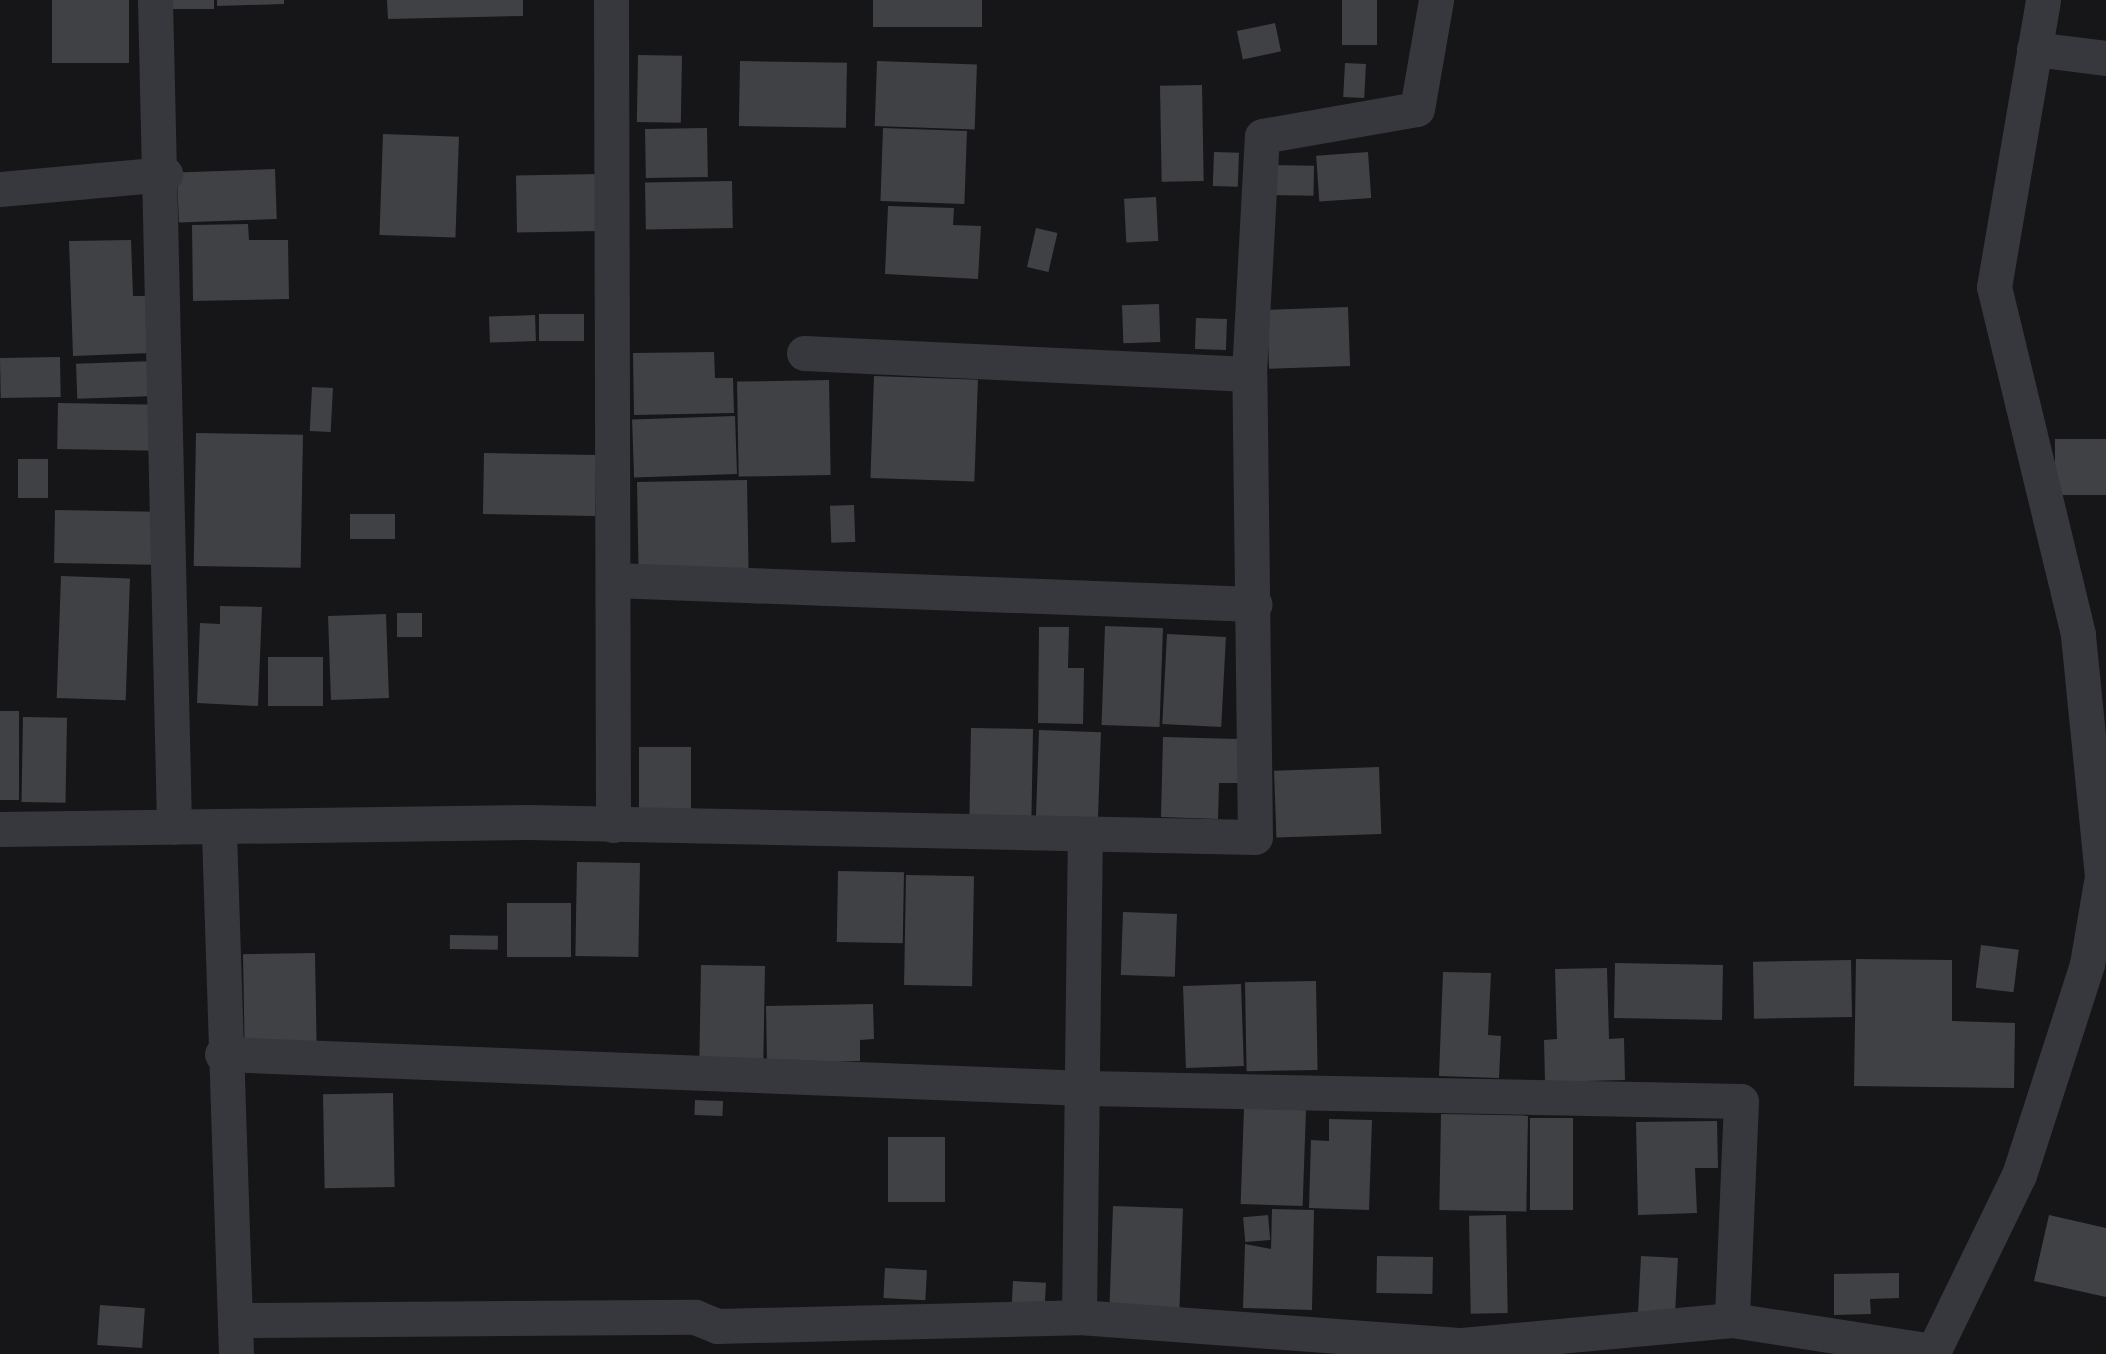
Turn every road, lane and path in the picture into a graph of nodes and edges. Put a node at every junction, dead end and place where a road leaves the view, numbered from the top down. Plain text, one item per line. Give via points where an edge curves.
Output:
1 (155, 0) edge
2 (611, 0) edge
3 (1436, 0) edge
4 (2043, 0) edge
5 (2034, 49) junction
6 (2106, 58) edge
7 (165, 174) junction
8 (0, 189) edge
9 (804, 353) dead end
10 (1250, 374) junction
11 (613, 580) junction
12 (1256, 604) junction
13 (2092, 633) edge
14 (613, 824) junction
15 (174, 827) junction
16 (0, 829) edge
17 (218, 833) junction
18 (1085, 834) junction
19 (2104, 876) edge
20 (222, 1054) junction
21 (1086, 1088) junction
22 (1079, 1317) junction
23 (1732, 1320) junction
24 (237, 1337) edge
25 (745, 1340) edge
26 (1461, 1350) edge
27 (1932, 1353) edge

1 - 7 street
2 - 11 street
3 - 10 street via 1417,109 1262,136
4 - 5 street
5 - 6 street
5 - 13 street via 1994,287
7 - 8 street
7 - 15 street
9 - 10 street
10 - 12 street
11 - 12 street
11 - 14 street
12 - 18 street via 1256,836
13 - 19 street
14 - 17 street
14 - 18 street
15 - 16 street
15 - 17 street
17 - 20 street
18 - 21 street
19 - 27 street via 2086,964 2019,1175
20 - 21 street
20 - 24 street
21 - 22 street
21 - 23 street via 1741,1101
22 - 25 street
22 - 26 street
23 - 26 street
23 - 27 street
24 - 25 street via 695,1317

